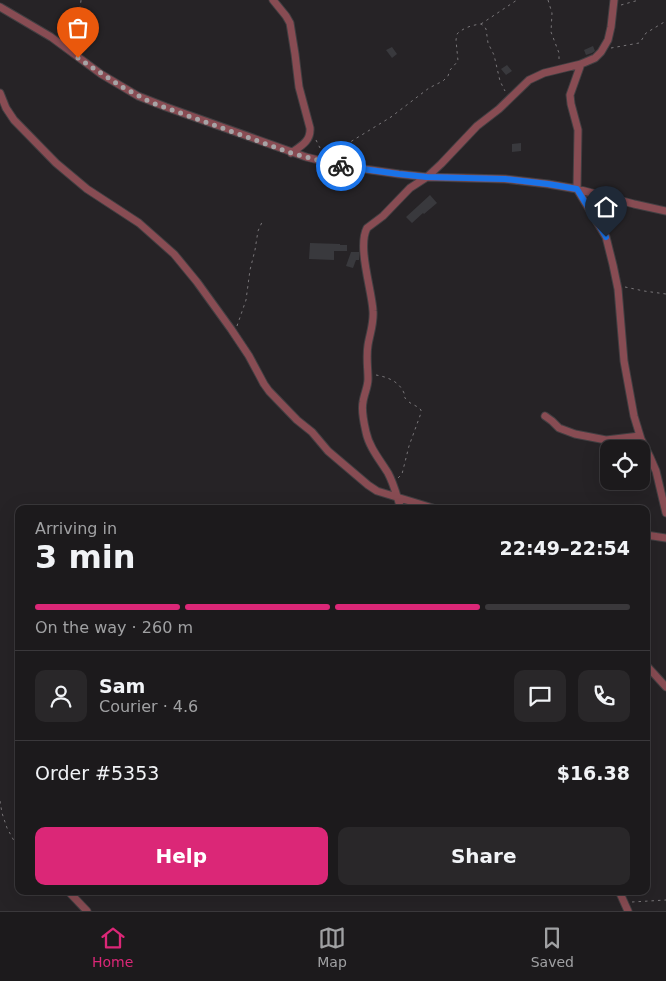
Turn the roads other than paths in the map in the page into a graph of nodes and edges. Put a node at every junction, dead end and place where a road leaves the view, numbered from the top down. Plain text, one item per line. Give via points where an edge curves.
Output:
1 (274, 0) edge
2 (613, 3) edge
3 (0, 8) edge
4 (581, 64) junction
5 (0, 93) edge
6 (291, 153) junction
7 (427, 177) junction
8 (577, 189) junction
9 (666, 211) edge
10 (545, 416) dead end
11 (640, 436) junction
12 (397, 498) junction
13 (400, 505) edge
14 (422, 505) edge
15 (666, 513) edge
16 (650, 536) edge
17 (666, 538) edge
18 (650, 669) edge
19 (666, 687) edge
20 (72, 895) edge
21 (621, 895) edge
22 (88, 911) edge
23 (628, 911) edge

1 - 6 street via 290,23 299,87 310,128 308,140
2 - 4 street via 608,40 595,58
3 - 6 street via 45,33 101,74 138,96
4 - 7 street via 529,80 477,126
4 - 8 street via 570,96 578,130
5 - 12 street via 14,120 71,177 139,223 174,254 234,334 274,398 364,482
6 - 7 street via 344,166
7 - 8 street via 505,179
7 - 12 street via 410,188 364,233 365,265 374,311 367,348 367,388 362,407 369,441
8 - 9 street
8 - 11 street via 606,237 617,286 624,361
10 - 11 street via 560,428 575,434 606,440
11 - 15 street via 656,471
12 - 13 street
12 - 14 street
16 - 17 street
18 - 19 street
20 - 22 street
21 - 23 street

